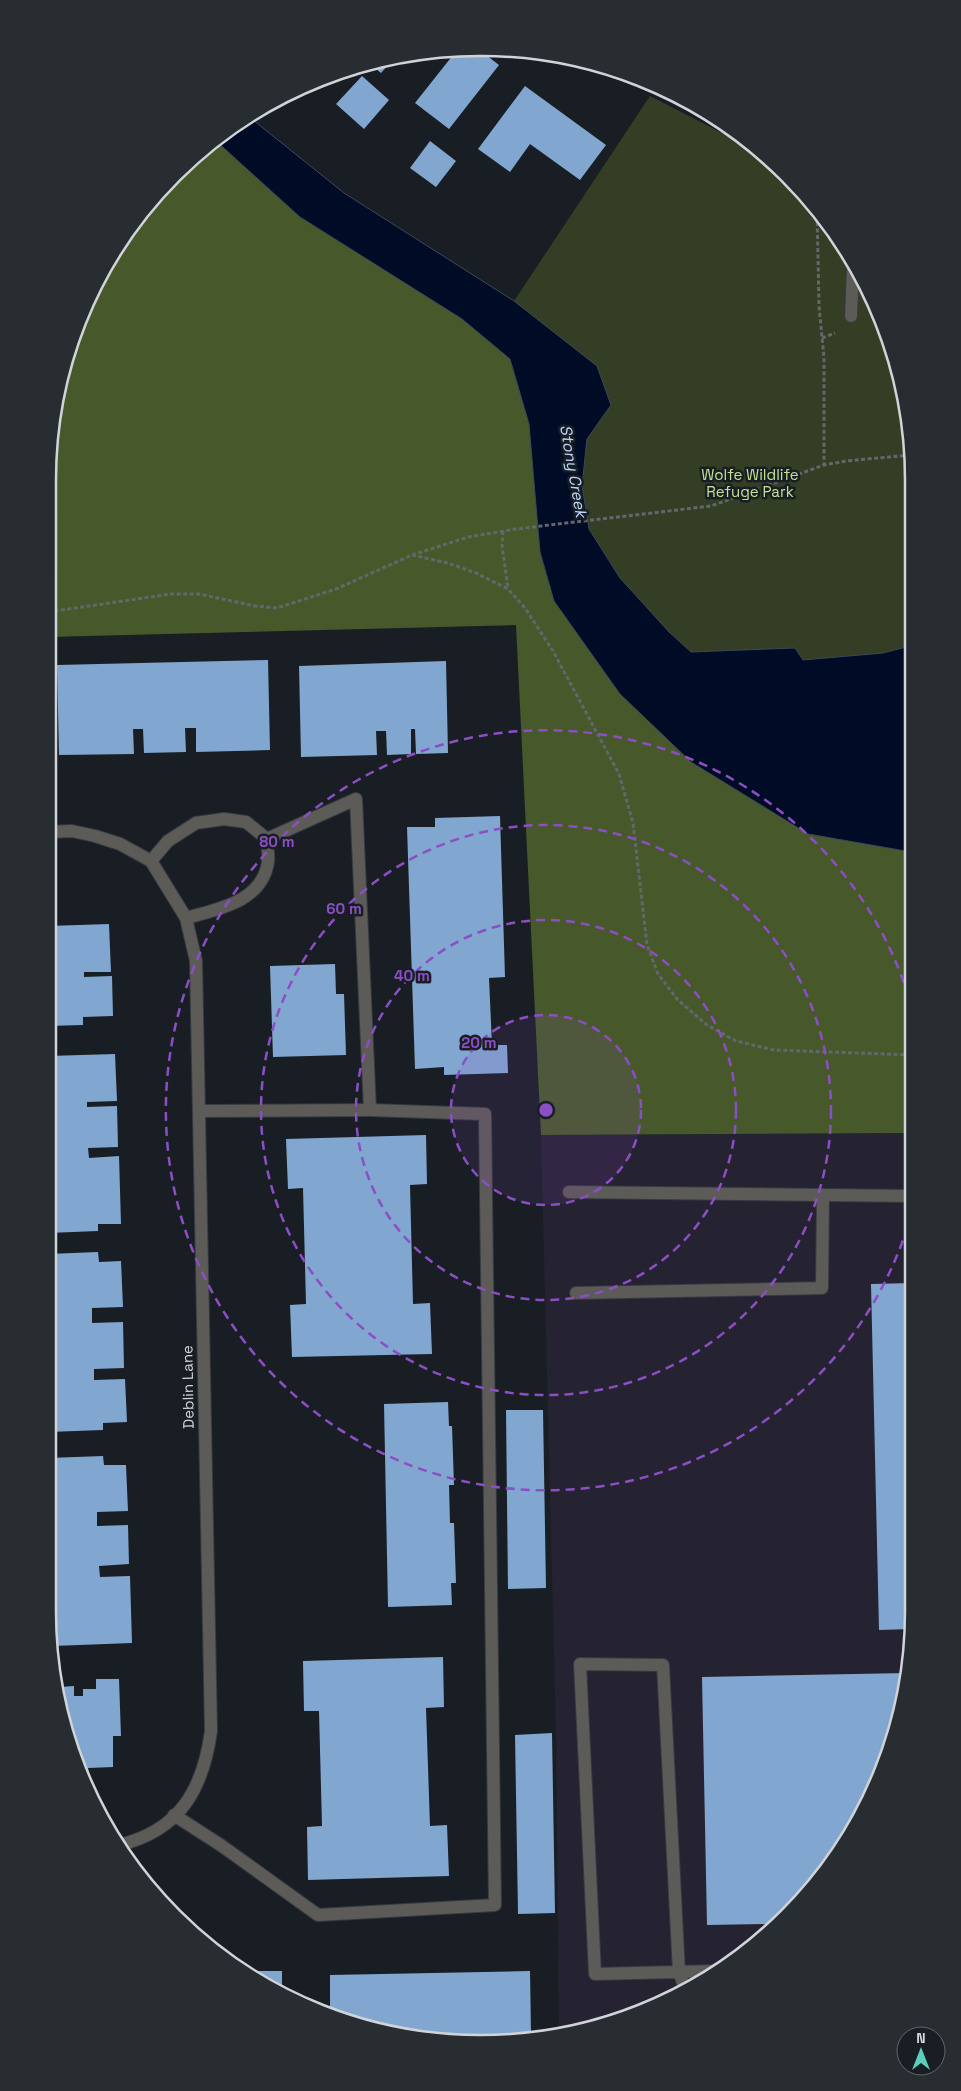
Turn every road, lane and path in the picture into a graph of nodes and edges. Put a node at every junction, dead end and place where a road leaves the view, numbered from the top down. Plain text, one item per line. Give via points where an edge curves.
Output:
1 (817, 222) edge
2 (853, 277) edge
3 (851, 316) dead end
4 (835, 333) dead end
5 (822, 338) junction
6 (904, 456) edge
7 (824, 465) junction
8 (503, 531) junction
9 (412, 555) junction
10 (508, 589) junction
11 (56, 611) edge
12 (56, 832) edge
13 (267, 839) junction
14 (151, 861) junction
15 (186, 918) junction
16 (905, 1055) edge
17 (370, 1110) junction
18 (199, 1111) junction
19 (569, 1192) dead end
20 (823, 1195) junction
21 (905, 1196) edge
22 (576, 1293) dead end
23 (174, 1815) junction
24 (127, 1844) edge
25 (703, 1971) edge
26 (679, 1972) junction
27 (683, 1983) edge

1 - 5 path
2 - 3 street
4 - 5 path
5 - 7 path
6 - 7 path
7 - 8 path via 711,506
8 - 9 path via 468,537
8 - 10 path
9 - 10 path via 448,563
9 - 11 path via 336,589 277,608 199,594 171,594
10 - 16 path via 526,608 553,651 619,774 633,823 647,946 658,974 677,999 707,1025 736,1040 774,1050
12 - 14 street via 95,836 120,844
13 - 14 street via 246,822 224,819 196,824 168,841
13 - 15 street via 268,863 259,885 244,900
13 - 17 street via 356,799
14 - 15 street, Deblin Lane
15 - 18 street, Deblin Lane via 196,961
17 - 18 street
17 - 23 street via 485,1114 495,1905 318,1915
18 - 23 street, Deblin Lane via 211,1731 200,1778 190,1799
19 - 20 street
20 - 21 street
20 - 22 street via 822,1288
23 - 24 street, Deblin Lane via 161,1828
25 - 26 street
26 - 26 street via 663,1665 580,1664 595,1974
26 - 27 street

